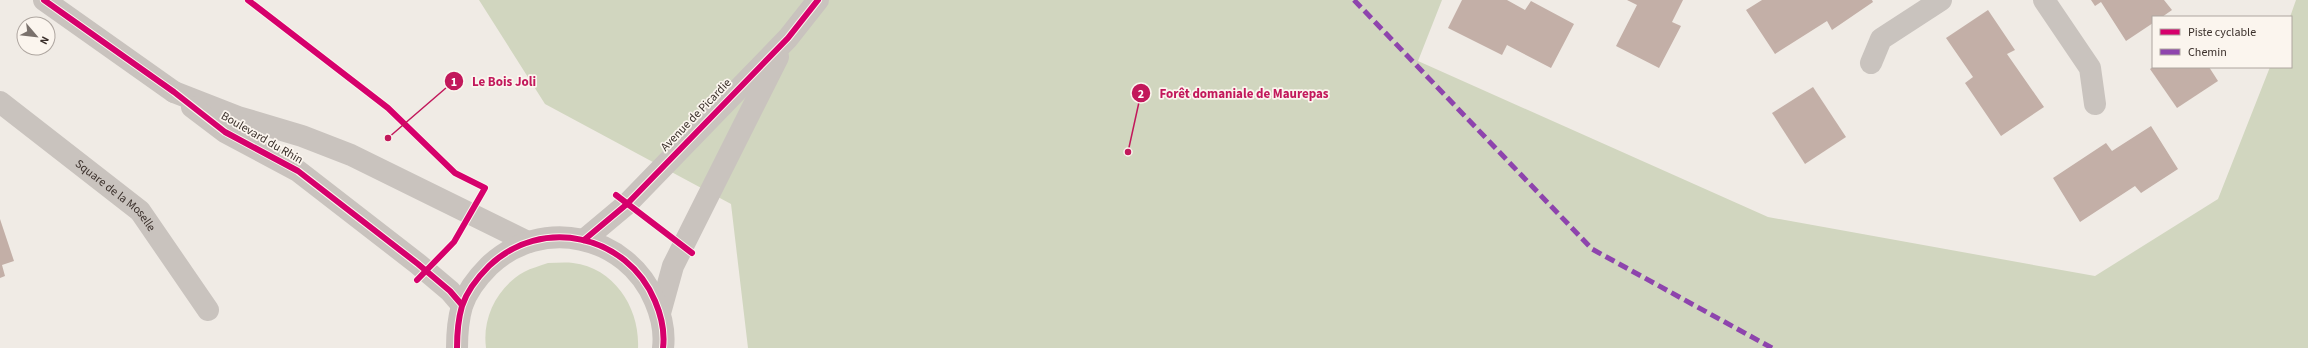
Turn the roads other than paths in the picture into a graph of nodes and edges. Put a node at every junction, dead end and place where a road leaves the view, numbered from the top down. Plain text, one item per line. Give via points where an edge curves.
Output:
1 (44, 0) edge
2 (818, 0) edge
3 (1941, 0) edge
4 (2044, 0) edge
5 (788, 38) junction
6 (1870, 63) dead end
7 (174, 92) junction
8 (0, 102) edge
9 (2095, 104) dead end
10 (584, 240) junction
11 (528, 242) junction
12 (462, 305) junction
13 (208, 310) dead end
14 (660, 313) junction
15 (457, 348) edge
16 (663, 348) edge

1 - 7 street, Boulevard du Rhin
2 - 5 street, Avenue de Picardie
3 - 6 street via 1881,39
4 - 9 street via 2090,68
5 - 10 street, Avenue de Picardie via 627,204
5 - 14 street, Avenue de Picardie via 673,266
7 - 11 street, Boulevard du Rhin via 238,117 302,136 351,155
7 - 12 street, Boulevard du Rhin via 225,132 298,171 418,264 450,291
8 - 13 street, Square de la Moselle via 140,211
10 - 11 street via 556,237
10 - 14 street via 610,249 632,266 649,288
11 - 12 street via 500,256 477,278
12 - 15 street via 457,329
14 - 16 street

